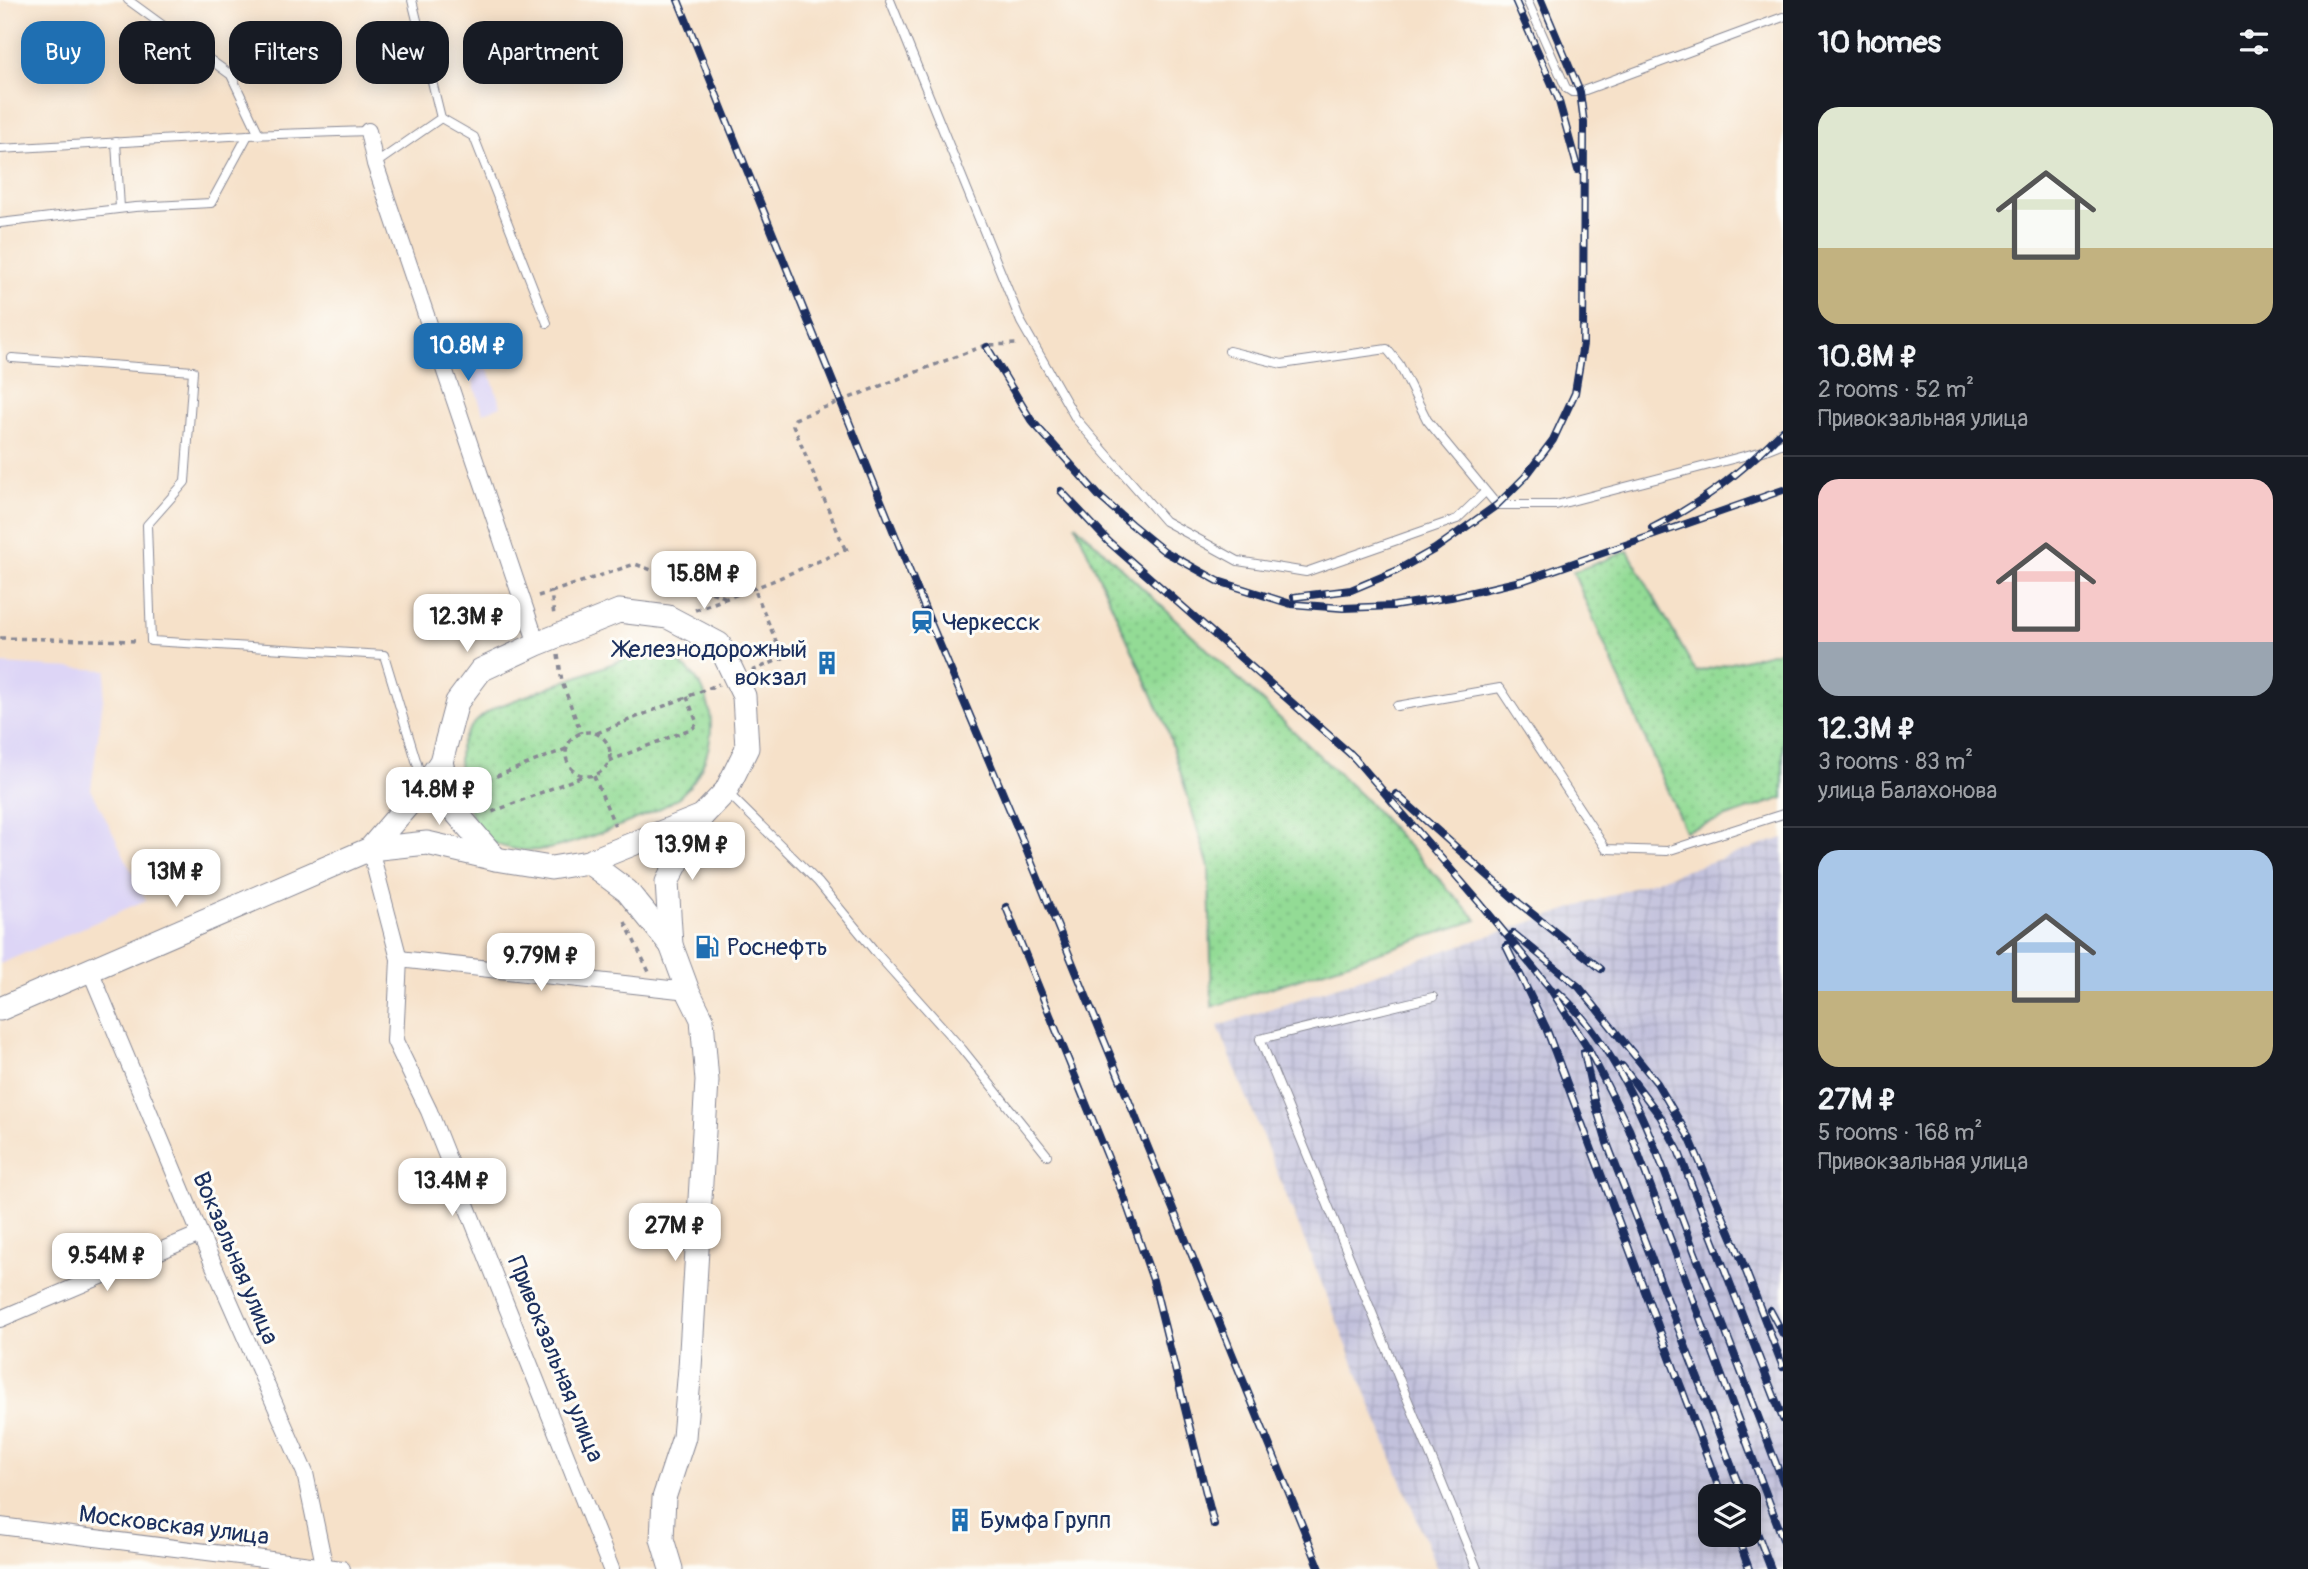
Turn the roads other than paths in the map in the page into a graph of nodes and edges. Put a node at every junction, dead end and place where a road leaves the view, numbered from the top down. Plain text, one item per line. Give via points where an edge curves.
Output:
1 (128, 0) edge
2 (412, 0) edge
3 (890, 0) edge
4 (1527, 0) edge
5 (1783, 17) edge
6 (441, 118) junction
7 (368, 131) joint
8 (259, 134) junction
9 (248, 135) junction
10 (116, 142) junction
11 (0, 149) edge
12 (375, 164) junction
13 (120, 208) junction
14 (0, 223) edge
15 (547, 323) dead end
16 (1229, 351) dead end
17 (12, 358) dead end
18 (1783, 443) edge
19 (1485, 492) junction
20 (537, 644) junction
21 (1397, 706) dead end
22 (441, 762) junction
23 (424, 786) junction
24 (726, 791) junction
25 (1783, 814) edge
26 (702, 816) junction
27 (370, 849) junction
28 (496, 859) junction
29 (588, 862) junction
30 (671, 945) junction
31 (399, 959) junction
32 (90, 970) junction
33 (688, 991) junction
34 (1433, 997) dead end
35 (0, 1009) edge
36 (1047, 1155) dead end
37 (200, 1234) junction
38 (0, 1319) edge
39 (0, 1526) edge
40 (325, 1568) edge
41 (342, 1569) edge
42 (611, 1569) edge
43 (671, 1569) edge
44 (1477, 1569) edge

1 - 8 lane via 231,75
2 - 6 lane
3 - 19 lane via 1021,322 1076,419 1165,521 1238,561 1306,572 1457,519
4 - 5 lane via 1566,88 1572,92
6 - 12 lane
6 - 15 lane via 474,137
7 - 8 lane
7 - 12 street
8 - 9 lane
9 - 10 lane
9 - 13 lane via 211,203
10 - 11 lane
10 - 13 lane
12 - 20 street
13 - 14 lane
16 - 19 lane via 1282,364 1387,349 1427,420
17 - 23 lane via 193,371 185,482 147,525 151,641 384,655
18 - 19 lane via 1556,505 1497,505
20 - 22 street via 481,670 457,702
20 - 24 street via 619,611 668,617 719,644 744,696 747,748
21 - 25 lane via 1500,688 1606,849 1667,851
22 - 23 street
22 - 28 street via 453,809
23 - 27 street
24 - 26 street
24 - 36 lane via 818,882 962,1048
26 - 29 street
26 - 30 street via 667,882
27 - 28 street via 427,843
27 - 31 street, Привокзальная улица
27 - 32 street
28 - 29 street via 551,869
29 - 30 street via 627,891
30 - 33 street
31 - 33 street
31 - 42 street, Привокзальная улица via 395,1041 429,1111
32 - 35 street
32 - 37 street, Вокзальная улица
33 - 43 street via 702,1019 707,1081 684,1437 664,1498 662,1539
34 - 44 lane via 1260,1039
37 - 38 street
37 - 40 street, Вокзальная улица via 304,1473
39 - 40 street, Московская улица
40 - 41 street, Московская улица

